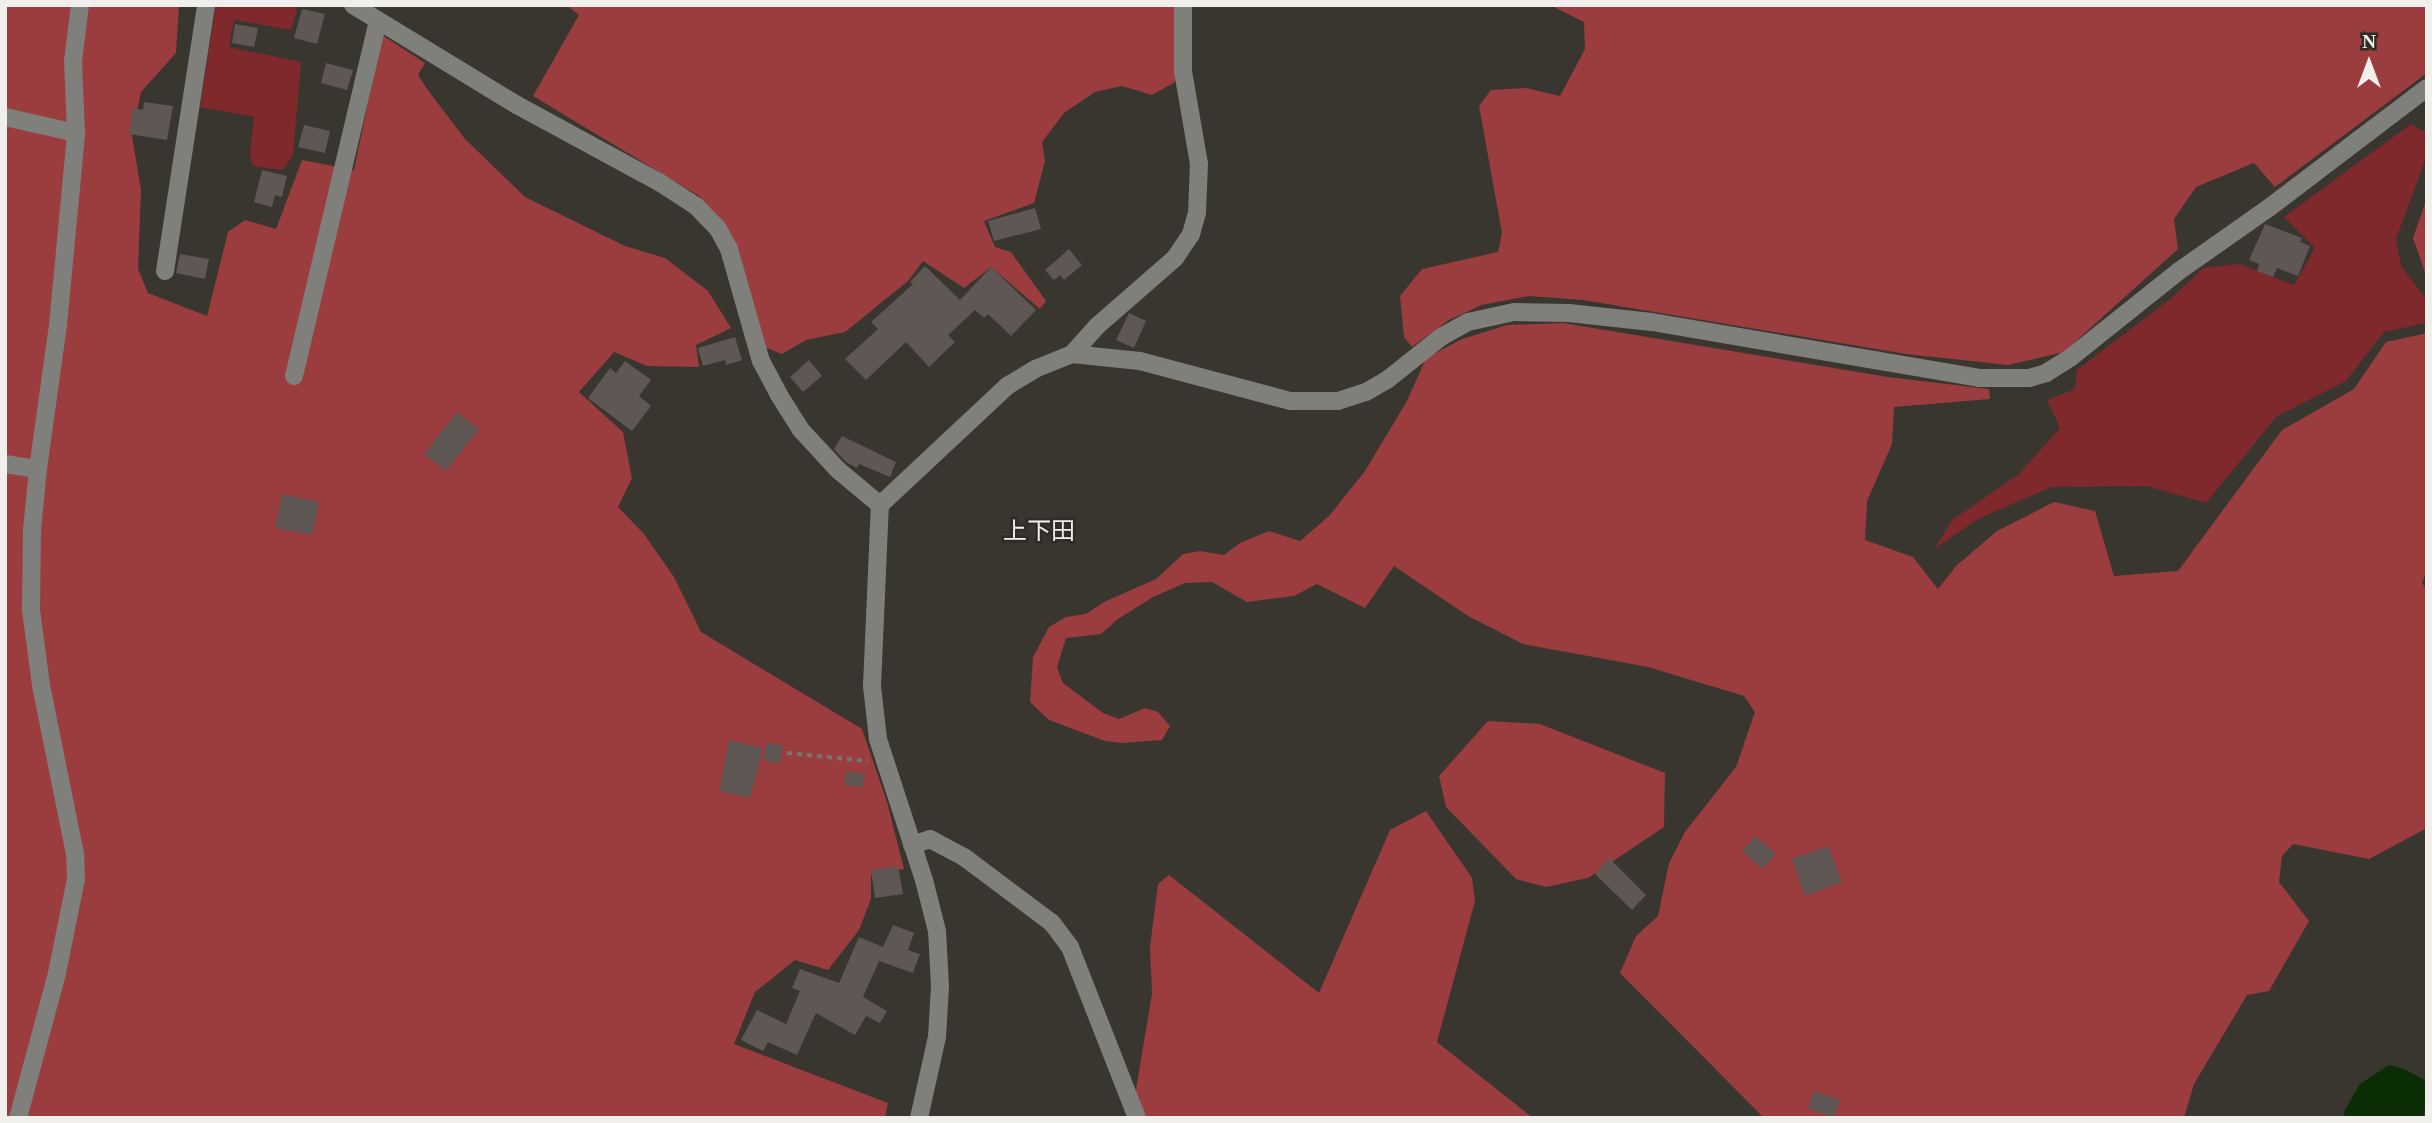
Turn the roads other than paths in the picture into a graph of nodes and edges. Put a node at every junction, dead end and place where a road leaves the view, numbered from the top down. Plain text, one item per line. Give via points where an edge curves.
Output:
1 (80, 5) edge
2 (206, 5) edge
3 (353, 5) edge
4 (1183, 5) edge
5 (378, 22) junction
6 (2427, 89) edge
7 (5, 117) edge
8 (76, 133) junction
9 (164, 271) dead end
10 (1072, 354) junction
11 (294, 376) dead end
12 (5, 464) edge
13 (38, 469) junction
14 (880, 505) junction
15 (912, 845) junction
16 (18, 1118) edge
17 (919, 1118) edge
18 (1137, 1118) edge

1 - 8 street via 73,61
2 - 9 street
3 - 5 street
4 - 10 street via 1183,71 1199,164 1194,223 1175,258
5 - 11 street
5 - 14 street via 696,206 729,249 761,361 779,395 801,430 838,470
6 - 10 street via 2179,271 2070,358 2029,378 1979,378 1652,321 1514,312 1468,323 1441,337 1387,380 1339,401 1290,401 1139,361
7 - 8 street
8 - 13 street via 58,325
10 - 14 street via 1007,386
12 - 13 street
13 - 16 street via 31,610 76,879 57,974
14 - 15 street via 872,685 878,739
15 - 17 street via 937,931 940,986 937,1037
15 - 18 street via 930,839 964,857 1052,923 1070,947

